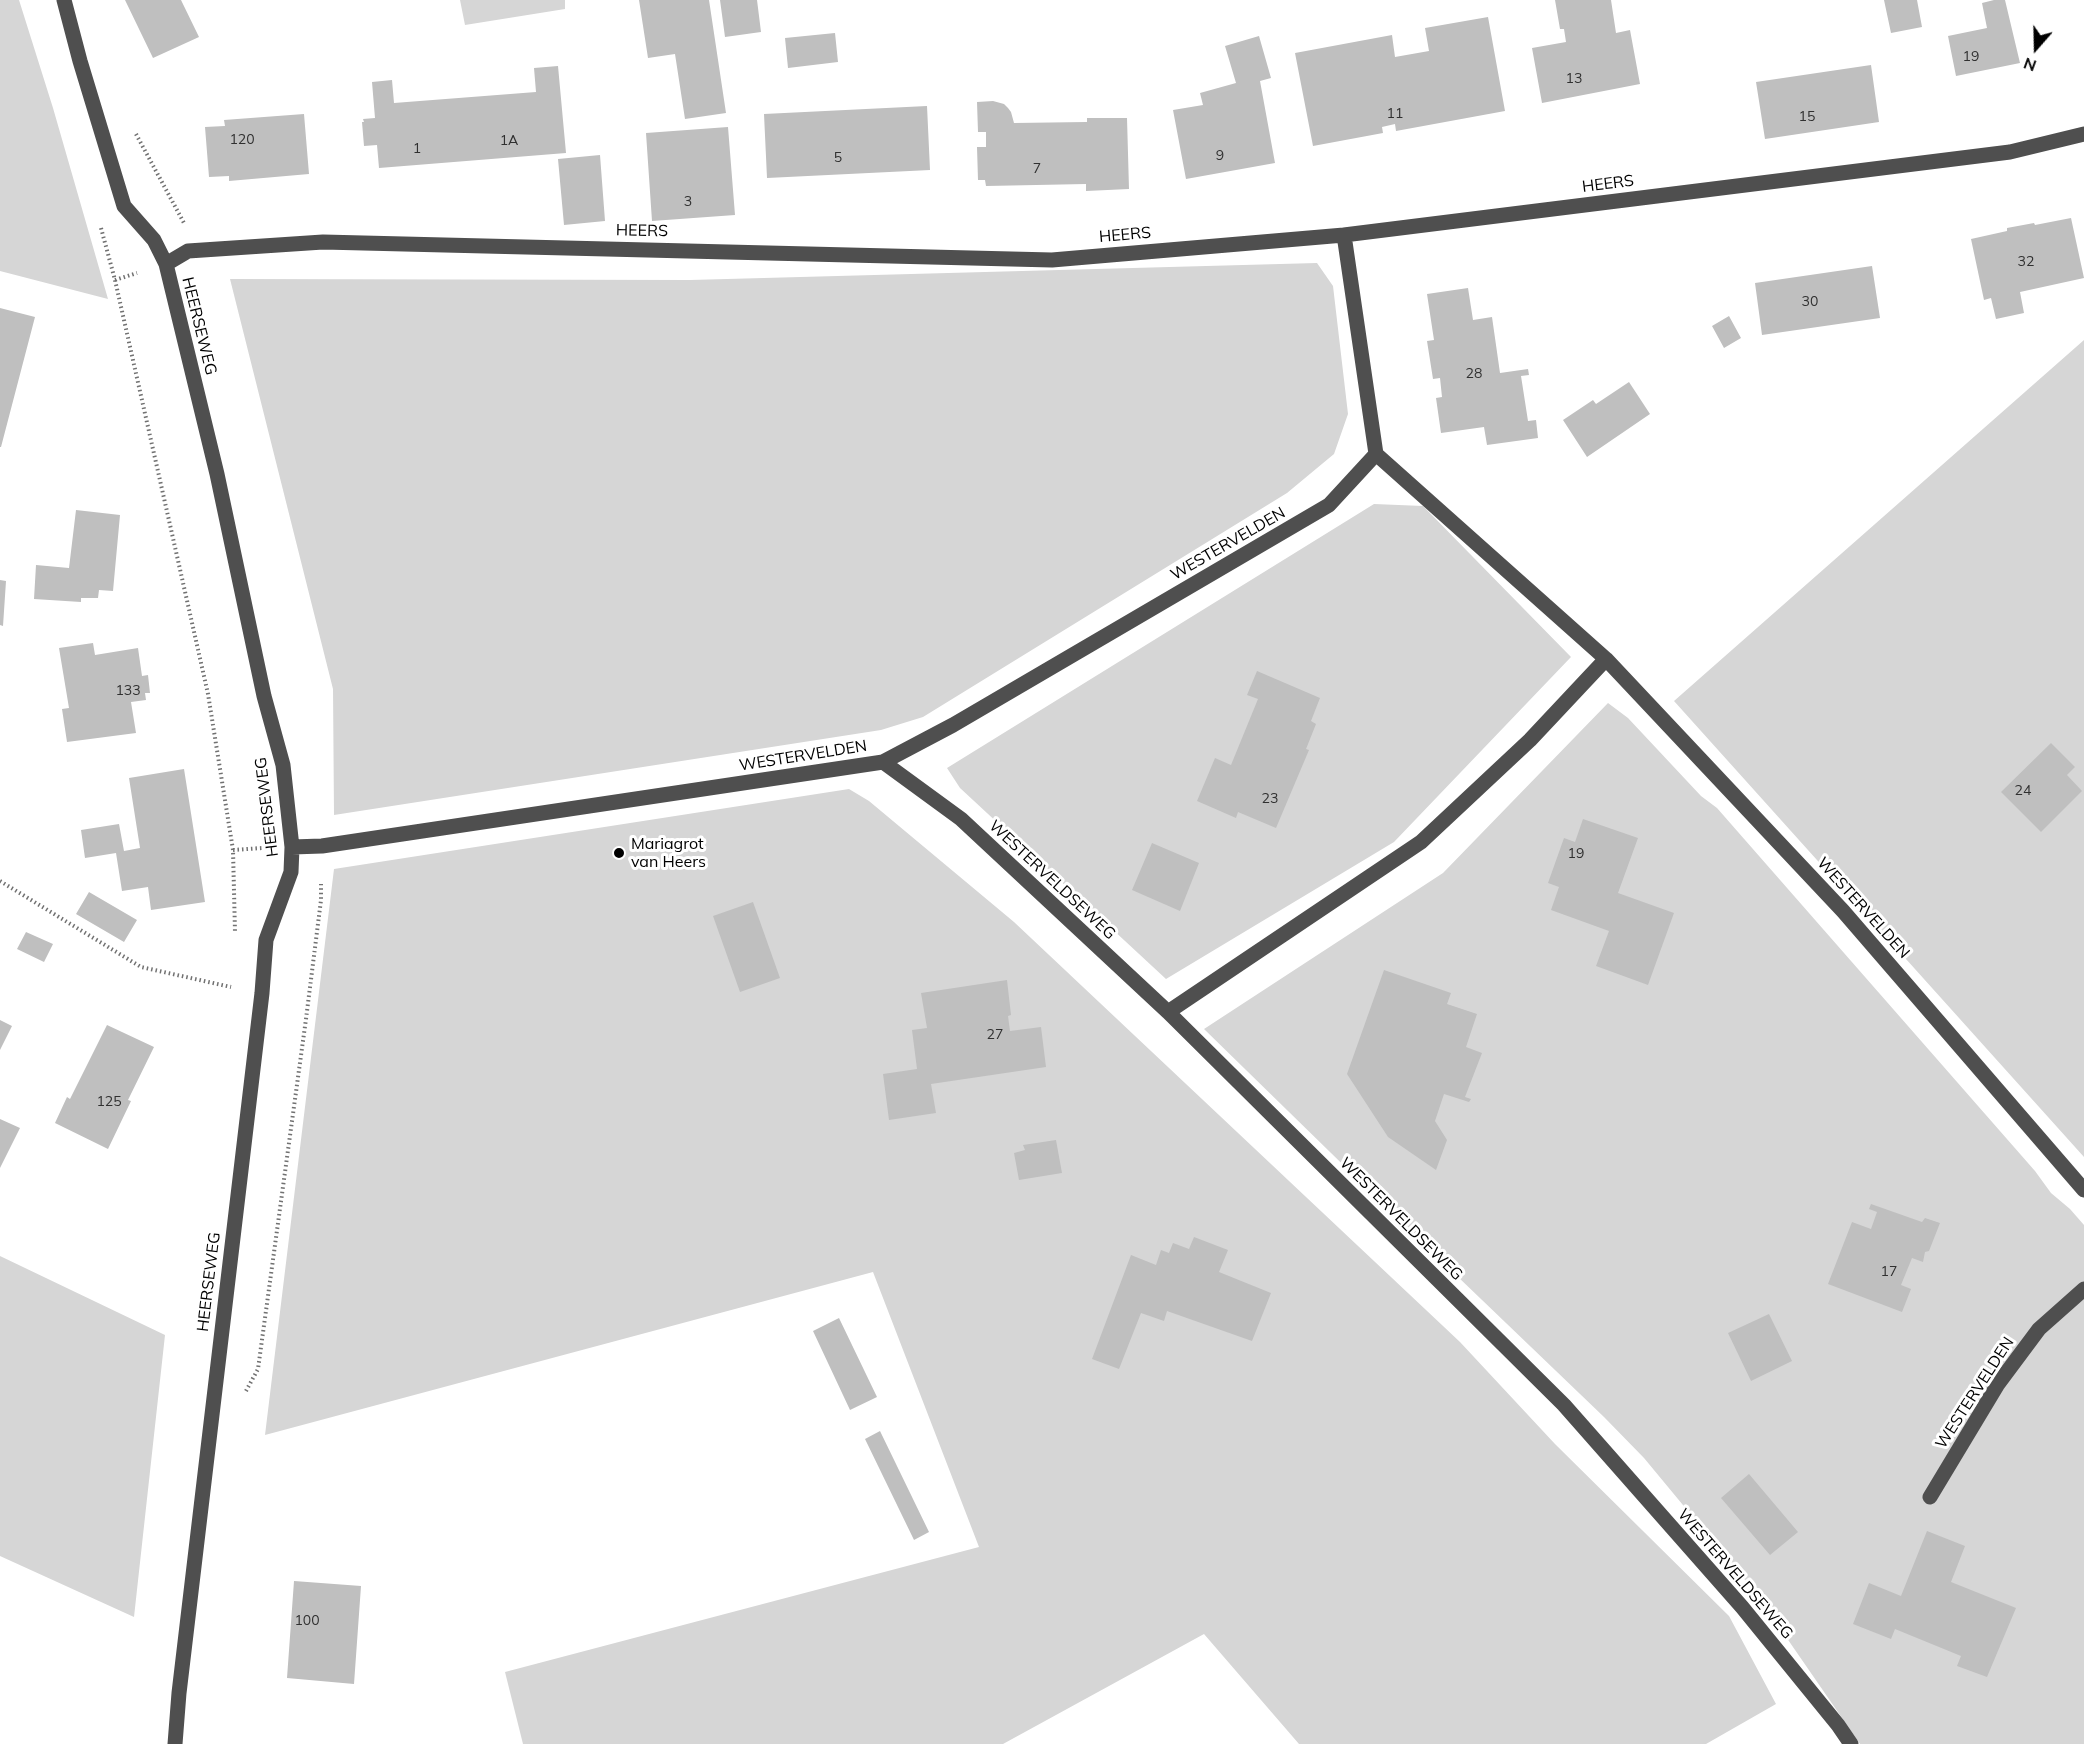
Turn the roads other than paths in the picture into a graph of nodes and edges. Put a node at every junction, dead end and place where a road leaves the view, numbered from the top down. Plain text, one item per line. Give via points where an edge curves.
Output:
1 (64, 0) edge
2 (2084, 134) edge
3 (1344, 235) junction
4 (166, 264) junction
5 (1376, 454) junction
6 (1606, 659) junction
7 (883, 762) junction
8 (292, 847) junction
9 (1168, 1012) junction
10 (2084, 1190) edge
11 (2084, 1289) edge
12 (1930, 1497) dead end
13 (175, 1744) edge
14 (1851, 1744) edge

1 - 4 street, HEERSEWEG via 123,206 154,240
2 - 3 street, HEERS via 2010,152
3 - 4 street, HEERS via 1052,260 323,242 188,251
3 - 5 street
4 - 8 street, HEERSEWEG via 283,765
5 - 6 street, WESTERVELDEN
5 - 7 street, WESTERVELDEN via 1329,505
6 - 9 street via 1530,740 1421,842
6 - 10 street, WESTERVELDEN via 1844,911
7 - 8 street, WESTERVELDEN via 322,846
7 - 9 street, WESTERVELDSEWEG via 961,819
8 - 13 street, HEERSEWEG via 291,872 266,940
9 - 14 street, WESTERVELDSEWEG via 1563,1405 1742,1607
11 - 12 street, WESTERVELDEN via 2039,1329 2005,1375

